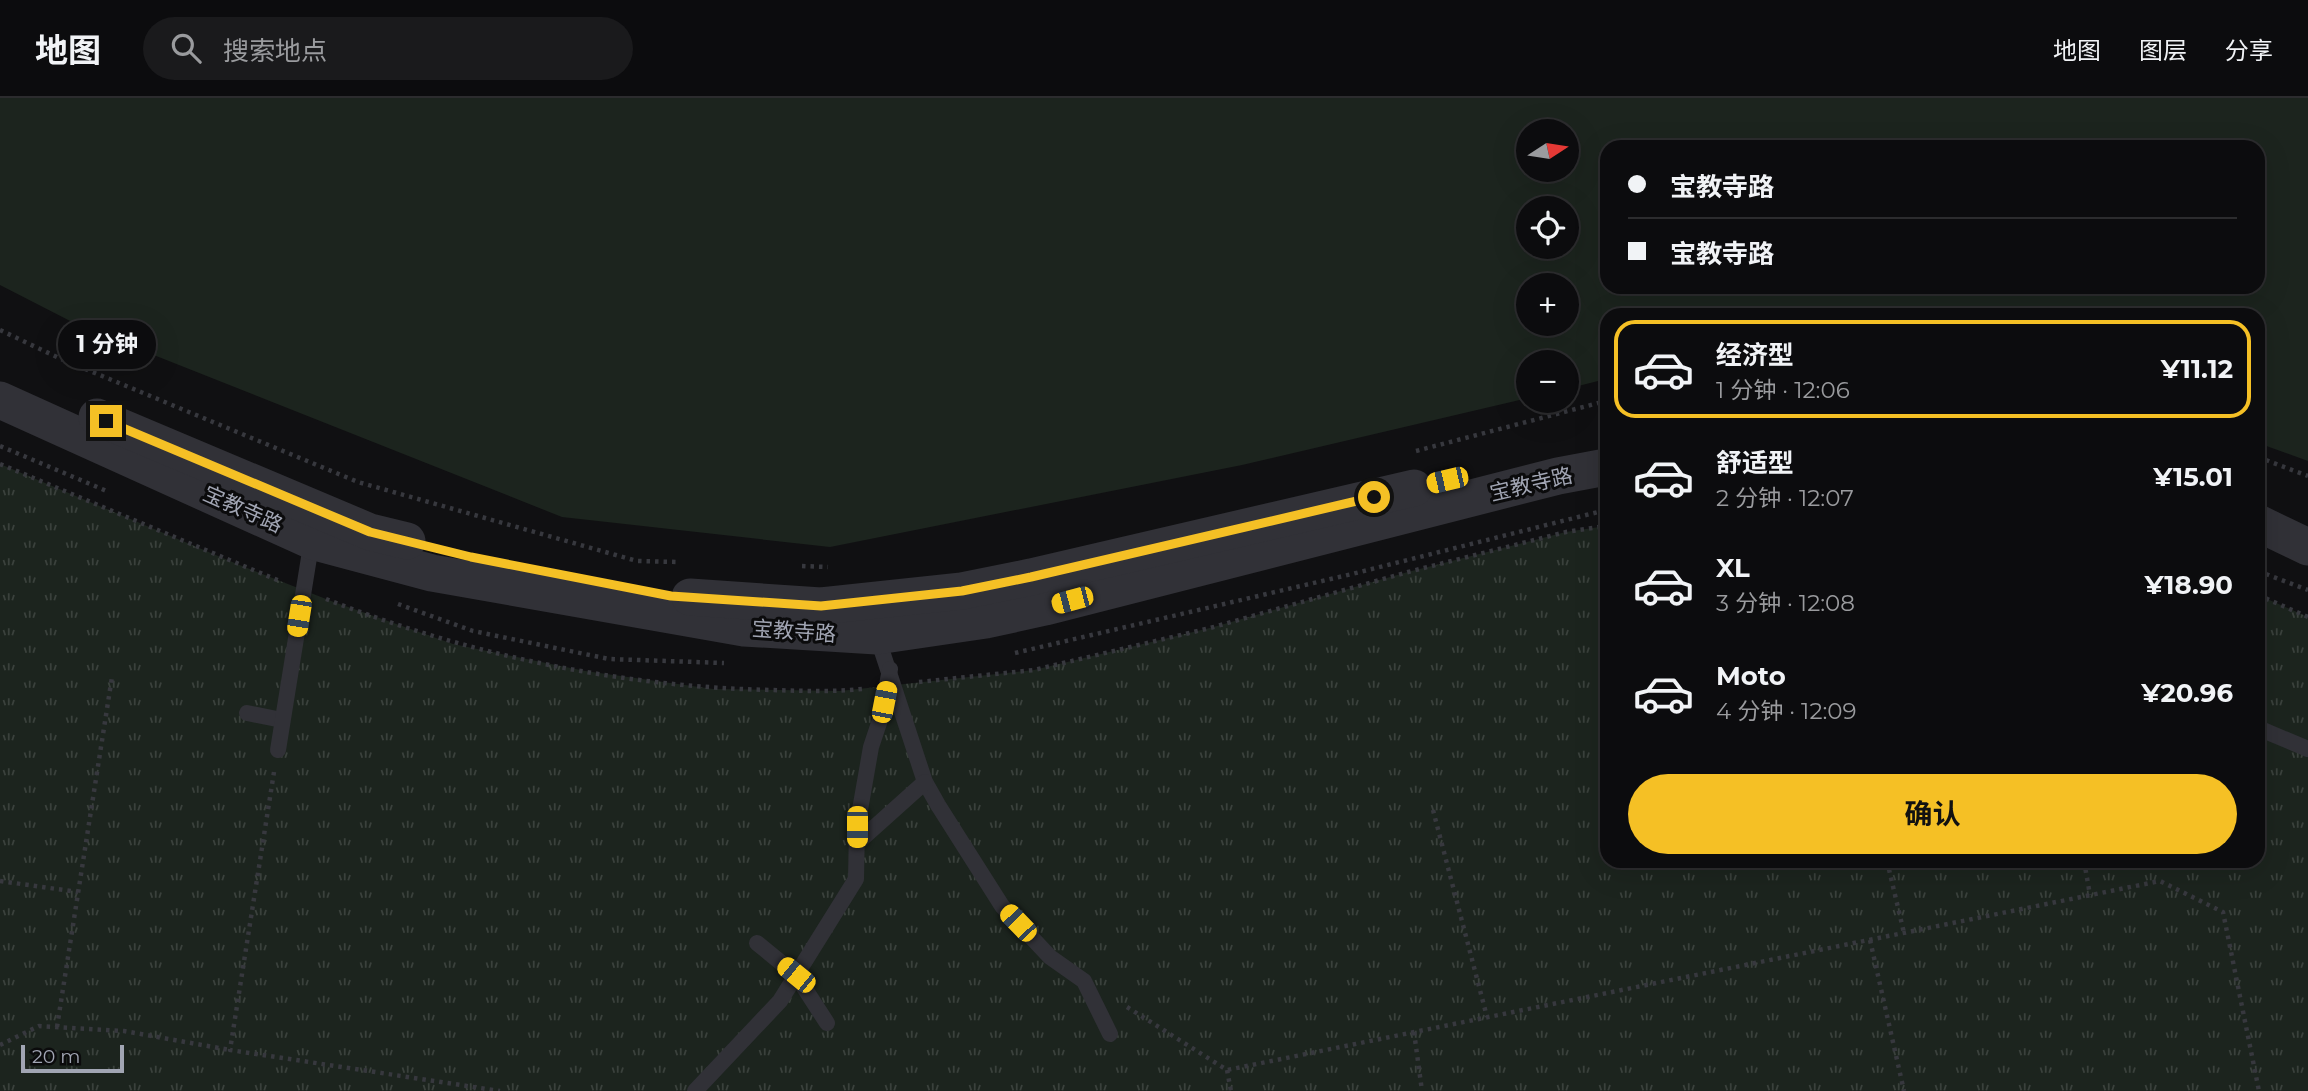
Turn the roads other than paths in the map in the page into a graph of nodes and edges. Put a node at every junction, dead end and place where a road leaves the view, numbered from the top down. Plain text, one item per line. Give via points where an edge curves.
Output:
1 (0, 377) edge
2 (0, 400) edge
3 (1600, 447) edge
4 (1600, 468) edge
5 (2265, 502) edge
6 (2308, 521) edge
7 (315, 525) junction
8 (2265, 526) edge
9 (2308, 547) edge
10 (884, 653) junction
11 (247, 713) dead end
12 (282, 720) junction
13 (2265, 731) edge
14 (2308, 749) edge
15 (278, 750) road end
16 (925, 782) junction
17 (857, 843) junction
18 (757, 943) dead end
19 (796, 975) junction
20 (827, 1023) dead end
21 (1110, 1034) dead end
22 (695, 1091) edge

1 - 7 street, 宝教寺路
2 - 7 street, 宝教寺路
3 - 7 street, 宝教寺路 via 1031,577 962,591 821,606 671,596 370,532
4 - 10 street, 宝教寺路 via 986,620
5 - 6 street
7 - 10 street, 宝教寺路 via 432,573
7 - 12 lane
8 - 9 street
10 - 16 lane
10 - 17 lane via 881,718 871,747
11 - 12 lane
12 - 15 lane
13 - 14 lane
16 - 17 lane
16 - 21 lane via 1002,906 1049,957 1084,981
17 - 19 lane via 856,879
18 - 19 lane
19 - 20 lane
19 - 22 lane via 780,1001

